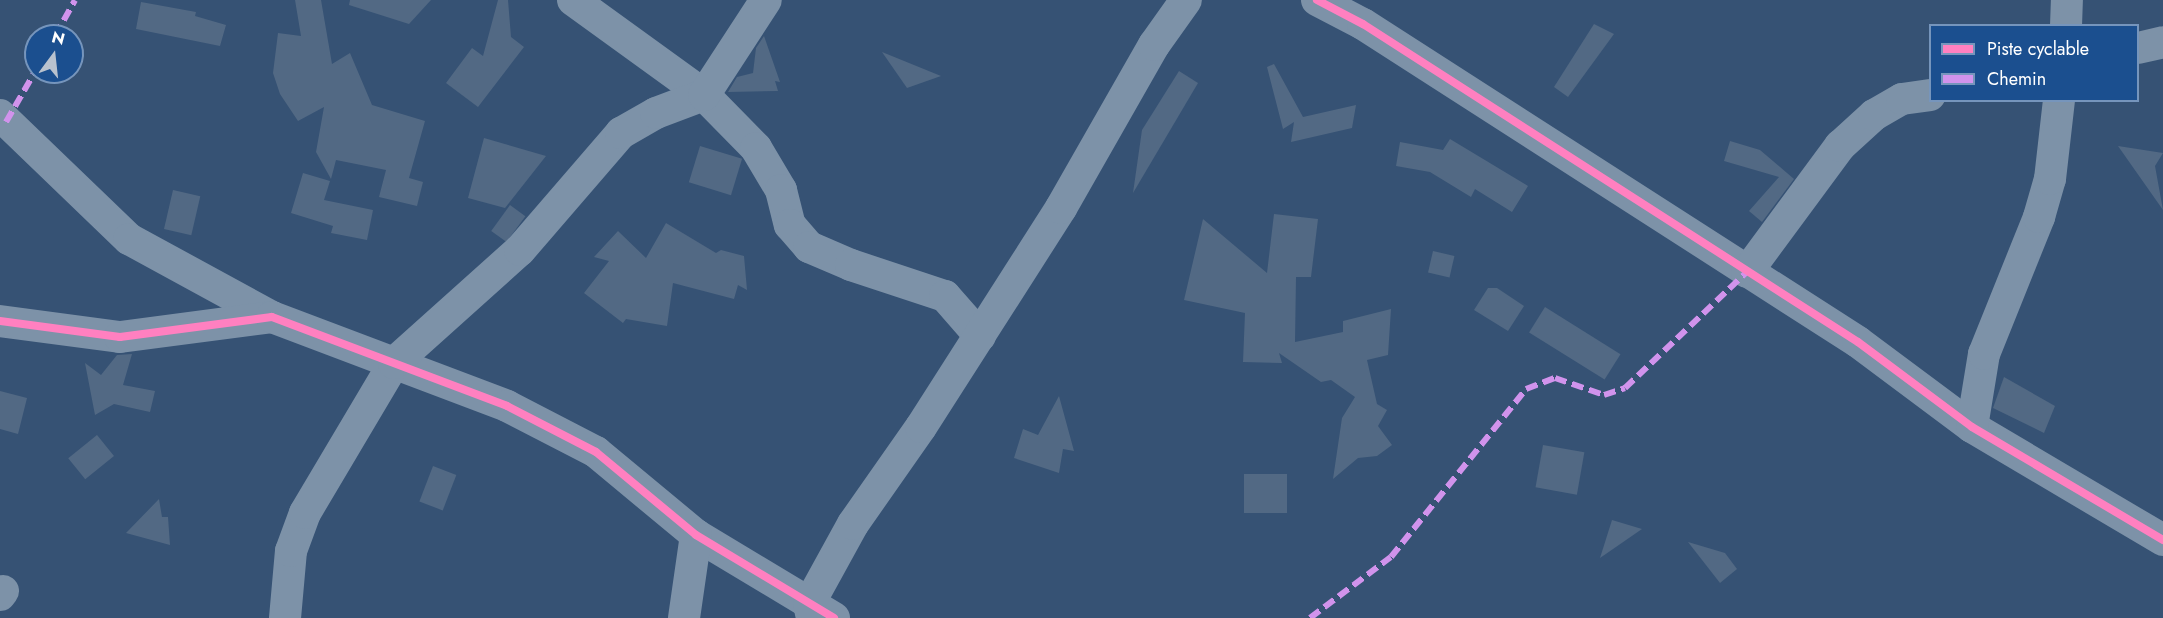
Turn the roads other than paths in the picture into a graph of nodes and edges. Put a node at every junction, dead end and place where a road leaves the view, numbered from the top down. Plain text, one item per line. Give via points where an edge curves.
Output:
1 (573, 0) edge
2 (766, 0) edge
3 (1186, 0) edge
4 (1317, 0) edge
5 (2067, 0) edge
6 (2066, 24) edge
7 (2163, 42) edge
8 (2139, 48) edge
9 (704, 95) junction
10 (1929, 95) edge
11 (2059, 102) edge
12 (0, 115) edge
13 (1748, 272) junction
14 (272, 317) junction
15 (0, 321) edge
16 (980, 336) junction
17 (394, 363) junction
18 (1972, 427) junction
19 (696, 535) junction
20 (2163, 540) edge
21 (818, 613) edge
22 (285, 618) edge
23 (684, 618) edge

1 - 9 street
2 - 9 street
3 - 16 street via 1110,116 1060,208
4 - 13 street via 1363,24
5 - 6 street
7 - 8 street
9 - 16 street via 756,148 781,190 790,225 809,247 851,266 945,296
9 - 17 street via 656,113 621,133 520,250
10 - 13 street via 1902,99 1874,115 1840,146
11 - 18 street via 2050,179 1984,354
12 - 14 street via 129,239
13 - 18 street via 1858,342
14 - 15 street via 120,337
14 - 17 street
16 - 21 street via 853,524
17 - 19 street via 507,406 596,452
17 - 22 street via 305,513 291,551
18 - 20 street
19 - 21 street
19 - 23 street

